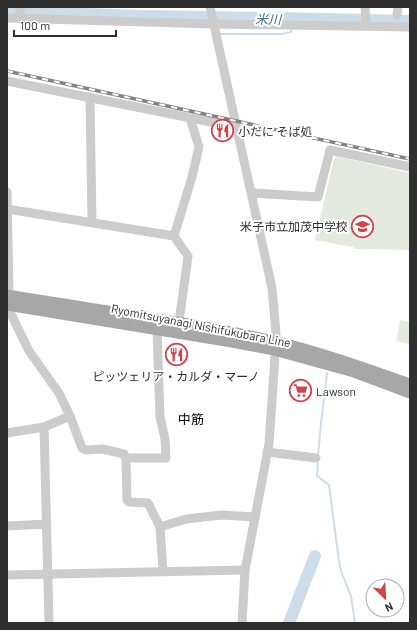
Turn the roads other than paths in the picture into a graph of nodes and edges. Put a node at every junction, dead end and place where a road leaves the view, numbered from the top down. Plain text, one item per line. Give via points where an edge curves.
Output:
1 (365, 7) edge
2 (20, 12) edge
3 (212, 16) edge
4 (7, 18) edge
5 (366, 22) junction
6 (410, 27) edge
7 (7, 81) edge
8 (90, 98) junction
9 (191, 118) junction
10 (236, 127) junction
11 (410, 167) edge
12 (7, 192) edge
13 (252, 193) junction
14 (7, 209) edge
15 (92, 222) junction
16 (174, 236) junction
17 (8, 300) edge
18 (179, 322) junction
19 (157, 330) junction
20 (275, 346) junction
21 (410, 384) edge
22 (410, 393) edge
23 (70, 416) junction
24 (44, 427) junction
25 (7, 433) edge
26 (267, 452) junction
27 (126, 458) junction
28 (316, 458) dead end
29 (255, 517) junction
30 (47, 524) junction
31 (7, 526) edge
32 (160, 526) junction
33 (245, 570) junction
34 (163, 571) junction
35 (47, 573) junction
36 (7, 575) edge
37 (49, 623) edge
38 (242, 623) edge

1 - 5 street
2 - 3 street
2 - 4 street
3 - 5 street
3 - 10 street
5 - 6 street
7 - 8 street
8 - 9 street
8 - 15 street
9 - 10 street
9 - 16 street via 198,147 192,177
10 - 13 street
11 - 13 street via 330,150 318,197
12 - 14 street
13 - 20 street via 272,288
14 - 15 street
14 - 17 street
15 - 16 street
16 - 18 street via 188,256
17 - 18 main road, Ryomitsuyanagi Nishifukubara Line
17 - 19 main road, Ryomitsuyanagi Nishifukubara Line
17 - 23 street via 11,314 29,351 59,393
18 - 20 main road, Ryomitsuyanagi Nishifukubara Line
19 - 20 main road, Ryomitsuyanagi Nishifukubara Line
19 - 27 street via 160,417 166,458
20 - 21 main road, Ryomitsuyanagi Nishifukubara Line via 338,359
20 - 22 main road, Ryomitsuyanagi Nishifukubara Line
20 - 26 street
23 - 24 street
23 - 27 street via 82,448 103,449 124,454
24 - 25 street
24 - 30 street
26 - 28 street
26 - 29 street
27 - 32 street via 127,500 148,503
29 - 32 street via 222,515 186,519
29 - 33 street
30 - 31 street
30 - 35 street
32 - 34 street
33 - 34 street
33 - 38 street
34 - 35 street
35 - 36 street
35 - 37 street

